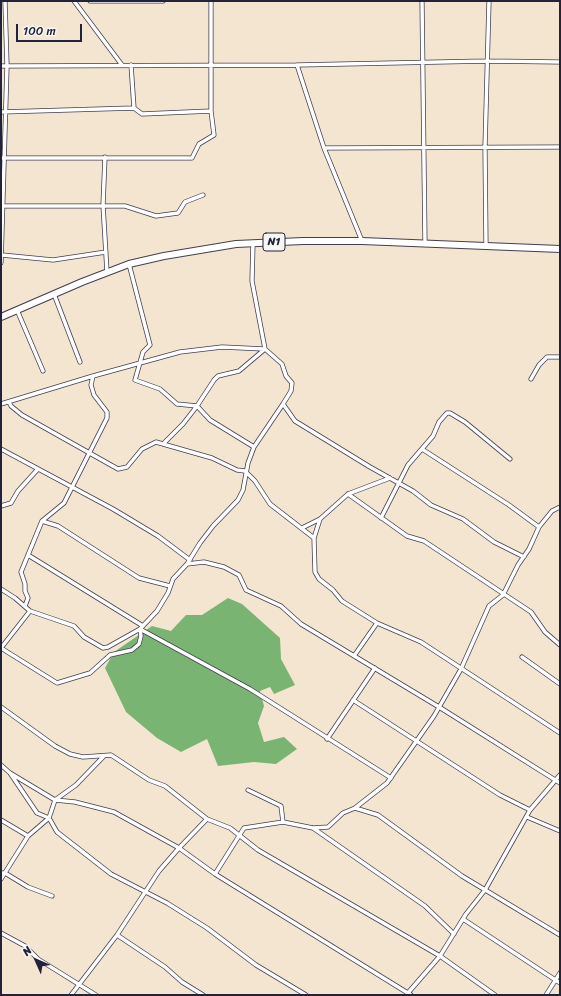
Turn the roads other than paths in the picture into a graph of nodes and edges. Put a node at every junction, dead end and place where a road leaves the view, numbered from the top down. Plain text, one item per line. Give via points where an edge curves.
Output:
1 (5, 1) edge
2 (74, 1) edge
3 (90, 1) edge
4 (163, 1) edge
5 (211, 1) edge
6 (422, 1) edge
7 (489, 1) edge
8 (487, 61) junction
9 (560, 62) edge
10 (422, 63) junction
11 (122, 65) junction
12 (131, 65) junction
13 (211, 65) junction
14 (297, 65) junction
15 (1, 66) edge
16 (7, 66) junction
17 (134, 108) junction
18 (211, 111) junction
19 (1, 112) edge
20 (6, 112) junction
21 (485, 147) junction
22 (560, 147) edge
23 (324, 148) junction
24 (424, 149) junction
25 (3, 158) edge
26 (105, 158) junction
27 (203, 195) dead end
28 (103, 204) junction
29 (1, 206) edge
30 (362, 241) junction
31 (253, 243) junction
32 (425, 244) junction
33 (486, 246) junction
34 (560, 249) edge
35 (106, 252) junction
36 (2, 255) edge
37 (1, 263) edge
38 (129, 264) junction
39 (107, 272) junction
40 (54, 294) junction
41 (18, 310) junction
42 (1, 317) edge
43 (265, 349) junction
44 (560, 357) edge
45 (80, 362) dead end
46 (141, 362) junction
47 (43, 371) dead end
48 (92, 376) junction
49 (531, 379) dead end
50 (9, 402) junction
51 (1, 404) edge
52 (283, 404) junction
53 (197, 406) junction
54 (164, 443) junction
55 (254, 447) junction
56 (1, 449) edge
57 (422, 449) junction
58 (90, 453) junction
59 (510, 459) dead end
60 (38, 469) junction
61 (246, 471) junction
62 (390, 478) junction
63 (398, 483) junction
64 (71, 488) junction
65 (348, 494) junction
66 (1, 506) edge
67 (560, 507) edge
68 (381, 518) junction
69 (320, 519) junction
70 (42, 521) junction
71 (539, 527) junction
72 (302, 528) junction
73 (314, 538) junction
74 (28, 555) junction
75 (524, 557) junction
76 (189, 562) junction
77 (170, 586) junction
78 (1, 589) edge
79 (503, 595) junction
80 (25, 606) junction
81 (30, 610) junction
82 (377, 623) junction
83 (141, 628) junction
84 (560, 646) edge
85 (1, 648) edge
86 (354, 656) junction
87 (522, 657) dead end
88 (375, 668) junction
89 (461, 668) junction
90 (560, 684) edge
91 (353, 700) junction
92 (1, 707) edge
93 (440, 707) junction
94 (560, 733) edge
95 (327, 739) junction
96 (417, 741) junction
97 (104, 756) junction
98 (1, 765) edge
99 (10, 773) junction
100 (560, 774) edge
101 (391, 778) junction
102 (556, 781) junction
103 (560, 783) edge
104 (248, 790) dead end
105 (55, 800) junction
106 (355, 808) junction
107 (530, 810) junction
108 (527, 816) junction
109 (49, 818) junction
110 (207, 819) junction
111 (1, 820) edge
112 (283, 822) junction
113 (313, 828) junction
114 (560, 831) edge
115 (239, 835) junction
116 (28, 836) junction
117 (179, 848) junction
118 (3, 873) edge
119 (215, 874) junction
120 (1, 879) edge
121 (485, 890) junction
122 (144, 892) junction
123 (52, 896) dead end
124 (463, 919) junction
125 (1, 933) edge
126 (454, 934) junction
127 (118, 935) junction
128 (560, 936) edge
129 (440, 956) junction
130 (560, 973) edge
131 (555, 981) junction
132 (560, 983) edge
133 (78, 985) junction
134 (408, 994) edge
135 (71, 995) edge
136 (96, 995) edge
137 (203, 995) edge
138 (306, 995) edge
139 (495, 995) edge
140 (546, 995) edge

1 - 16 street
2 - 11 street
3 - 4 street
5 - 13 street
6 - 10 street
7 - 8 street
8 - 9 street
8 - 10 street
8 - 21 street
10 - 14 street
10 - 24 street
11 - 12 street
11 - 16 street
12 - 13 street
12 - 17 street
13 - 14 street
13 - 18 street
14 - 23 street
15 - 16 street
16 - 20 street
17 - 18 street via 142,114
17 - 20 street
18 - 26 street via 214,135 199,144 192,158
19 - 20 street
20 - 25 street
21 - 22 street
21 - 24 street
21 - 33 street
23 - 24 street
23 - 30 street
24 - 32 street
25 - 26 street
25 - 29 street
26 - 28 street
27 - 28 street via 185,202 178,213 156,216 126,206
28 - 29 street
28 - 35 street
29 - 36 street
30 - 31 highway, N1
30 - 32 highway, N1
31 - 38 highway, N1 via 171,254
31 - 43 street via 252,281
32 - 33 highway, N1
33 - 34 highway, N1
35 - 36 street via 53,260
35 - 39 street
36 - 37 street
38 - 39 highway, N1
38 - 46 street via 150,345 144,352
39 - 40 highway, N1
40 - 41 highway, N1
40 - 45 street
41 - 42 highway, N1
41 - 47 street
43 - 46 street via 222,347 180,352
43 - 52 street via 282,364 286,376 292,383 292,391
43 - 53 street via 239,371 218,376
44 - 49 street via 547,358 539,365
46 - 48 street
46 - 53 street via 135,380 160,388 177,404
48 - 50 street
48 - 58 street via 91,386 94,395 107,412 107,418
50 - 51 street
50 - 58 street via 22,415
52 - 55 street
52 - 62 street via 295,421
53 - 54 street
53 - 55 street via 210,420
54 - 58 street via 156,442 142,449 127,467 118,469
54 - 61 street
55 - 61 street
56 - 60 street
57 - 59 street via 433,436 439,422 450,413
57 - 63 street via 408,465
57 - 71 street
58 - 64 street
60 - 64 street
60 - 66 street via 11,503
61 - 72 street via 270,504
61 - 76 street via 243,490 238,500 213,526
62 - 63 street
62 - 65 street
63 - 68 street
63 - 75 street via 431,505 463,519 494,542
64 - 70 street via 64,503
64 - 76 street via 152,532
65 - 68 street
65 - 69 street
67 - 71 street via 552,511
68 - 79 street via 407,536 424,542
69 - 72 street
69 - 73 street
70 - 74 street
70 - 77 street via 58,526 139,578
71 - 75 street
72 - 73 street
73 - 82 street via 315,572 319,579 342,601
74 - 80 street via 21,572 28,598
74 - 83 street
75 - 79 street
76 - 77 street
76 - 86 street via 204,562 224,567 239,575 246,590 281,606 301,624
77 - 83 street via 157,611
78 - 80 street
79 - 84 street via 531,612 545,632
79 - 89 street via 489,606
80 - 81 street
81 - 83 street via 74,626 84,637 103,648
81 - 85 street
82 - 86 street
82 - 89 street via 421,642
83 - 85 street via 140,644 132,650 110,655 90,672 57,684
83 - 95 street via 250,689
86 - 88 street
87 - 90 street
88 - 91 street
88 - 93 street
89 - 93 street
89 - 94 street
91 - 95 street
91 - 96 street
92 - 97 street via 70,754 83,757
93 - 96 street
93 - 102 street
95 - 101 street
96 - 101 street
96 - 107 street via 500,795
97 - 105 street via 76,785
97 - 110 street via 111,755 149,780 165,786
98 - 99 street
99 - 105 street
99 - 109 street via 37,813
100 - 102 street
101 - 106 street
102 - 103 street
102 - 107 street
104 - 112 street via 281,806
105 - 109 street
105 - 117 street via 75,802 114,812
106 - 113 street via 328,827
106 - 121 street via 378,815
107 - 108 street
108 - 114 street
108 - 121 street
109 - 116 street
109 - 122 street via 57,832 67,840 111,874
110 - 115 street via 230,828
110 - 117 street
111 - 116 street
112 - 113 street
112 - 115 street via 244,828
113 - 126 street via 425,906
115 - 119 street
115 - 129 street via 258,850
116 - 118 street
117 - 119 street
117 - 122 street
118 - 120 street
118 - 123 street via 28,887
119 - 134 street
121 - 124 street
121 - 128 street
122 - 127 street
122 - 138 street via 207,928 256,965
124 - 126 street
124 - 131 street
125 - 133 street via 25,946 38,960
126 - 129 street
127 - 133 street
127 - 137 street
129 - 134 street
129 - 139 street
130 - 131 street
131 - 132 street
131 - 140 street
133 - 135 street
133 - 136 street

